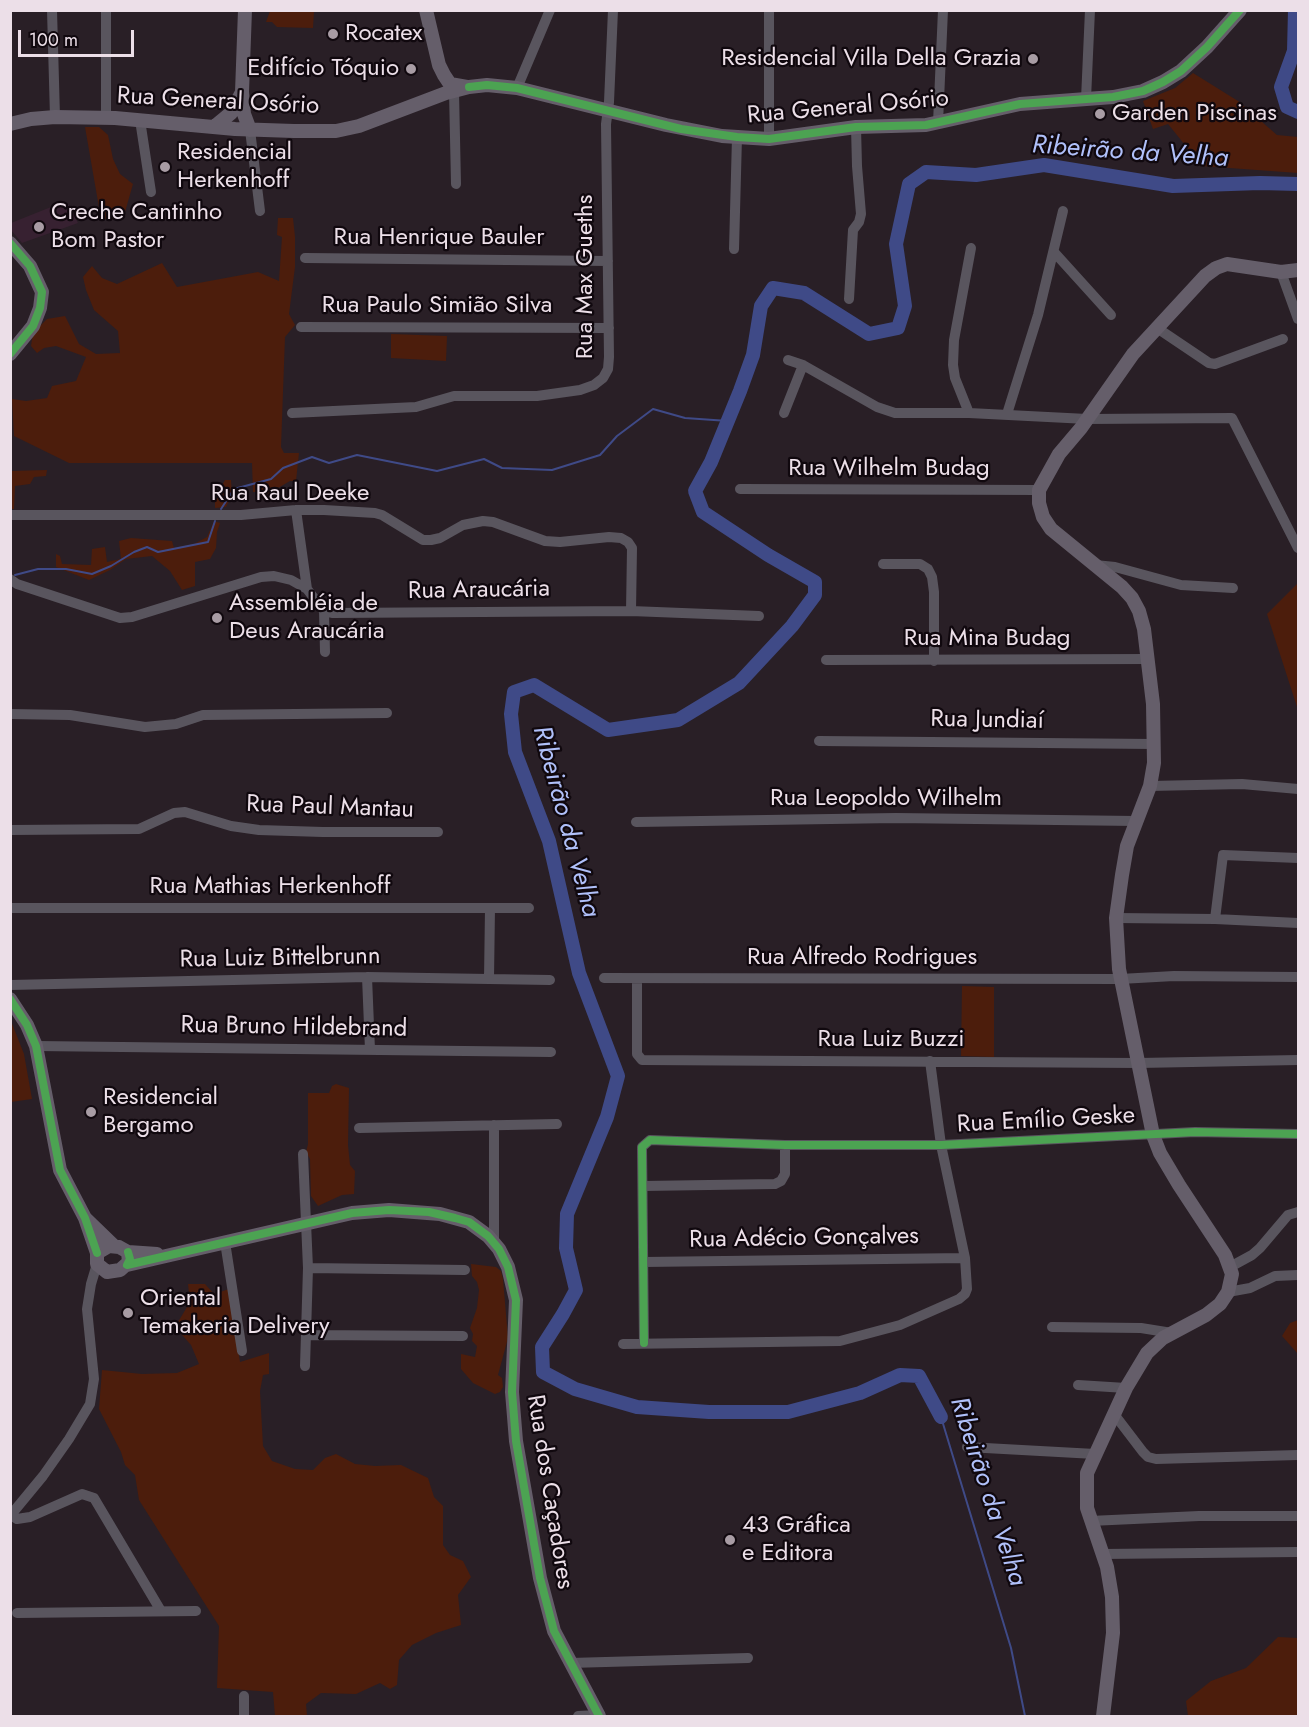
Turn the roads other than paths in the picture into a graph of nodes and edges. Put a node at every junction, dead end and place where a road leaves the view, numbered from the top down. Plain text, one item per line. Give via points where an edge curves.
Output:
1 (52, 10) edge
2 (106, 10) edge
3 (426, 10) edge
4 (550, 10) edge
5 (613, 10) edge
6 (769, 10) edge
7 (943, 10) edge
8 (1090, 10) edge
9 (1240, 10) edge
10 (245, 11) edge
11 (439, 65) junction
12 (469, 87) junction
13 (517, 88) junction
14 (454, 91) junction
15 (242, 92) junction
16 (1086, 99) junction
17 (423, 100) junction
18 (607, 111) junction
19 (55, 117) junction
20 (106, 118) junction
21 (140, 120) junction
22 (938, 123) junction
23 (10, 124) edge
24 (856, 127) junction
25 (214, 128) junction
26 (250, 130) junction
27 (737, 138) junction
28 (769, 138) junction
29 (456, 184) dead end
30 (151, 192) dead end
31 (260, 211) dead end
32 (1063, 211) dead end
33 (10, 243) edge
34 (971, 248) dead end
35 (734, 249) dead end
36 (1054, 252) junction
37 (305, 258) dead end
38 (608, 261) junction
39 (1299, 270) edge
40 (1281, 272) junction
41 (849, 299) dead end
42 (1111, 315) dead end
43 (1299, 319) edge
44 (301, 327) dead end
45 (609, 328) junction
46 (1157, 328) junction
47 (1283, 339) dead end
48 (10, 354) edge
49 (788, 360) dead end
50 (803, 365) junction
51 (292, 413) dead end
52 (784, 413) dead end
53 (969, 413) junction
54 (1007, 414) junction
55 (1087, 419) junction
56 (740, 489) dead end
57 (1039, 490) junction
58 (296, 510) junction
59 (10, 515) edge
60 (1299, 548) edge
61 (883, 564) dead end
62 (1095, 565) junction
63 (10, 579) edge
64 (1233, 588) dead end
65 (307, 589) junction
66 (324, 611) junction
67 (631, 611) junction
68 (759, 616) dead end
69 (325, 652) dead end
70 (1149, 659) junction
71 (825, 660) dead end
72 (934, 661) junction
73 (387, 713) dead end
74 (10, 714) edge
75 (819, 741) dead end
76 (1154, 744) junction
77 (1150, 786) junction
78 (1299, 789) edge
79 (1136, 821) junction
80 (636, 822) dead end
81 (10, 830) edge
82 (438, 832) dead end
83 (1299, 858) edge
84 (10, 908) edge
85 (490, 908) junction
86 (529, 908) dead end
87 (1116, 918) junction
88 (1215, 919) junction
89 (1299, 923) edge
90 (367, 977) junction
91 (1299, 977) edge
92 (604, 978) dead end
93 (489, 979) junction
94 (637, 979) junction
95 (1120, 979) junction
96 (550, 980) dead end
97 (10, 985) edge
98 (10, 999) edge
99 (36, 1046) junction
100 (370, 1050) junction
101 (551, 1052) dead end
102 (1299, 1060) edge
103 (930, 1061) junction
104 (1139, 1063) junction
105 (556, 1124) dead end
106 (494, 1125) junction
107 (359, 1128) dead end
108 (1299, 1134) edge
109 (1153, 1135) junction
110 (785, 1145) junction
111 (941, 1145) junction
112 (303, 1154) dead end
113 (643, 1186) junction
114 (1299, 1212) edge
115 (85, 1218) junction
116 (306, 1222) junction
117 (225, 1242) junction
118 (494, 1243) junction
119 (114, 1246) junction
120 (965, 1258) junction
121 (127, 1259) junction
122 (644, 1262) junction
123 (101, 1263) junction
124 (1230, 1267) junction
125 (308, 1268) junction
126 (465, 1270) dead end
127 (1299, 1275) edge
128 (1228, 1292) junction
129 (1052, 1327) dead end
130 (1172, 1333) junction
131 (306, 1335) junction
132 (463, 1336) dead end
133 (644, 1343) junction
134 (623, 1344) dead end
135 (242, 1351) dead end
136 (305, 1366) dead end
137 (1078, 1385) dead end
138 (1126, 1388) junction
139 (1114, 1413) junction
140 (967, 1447) dead end
141 (1095, 1454) junction
142 (1299, 1455) edge
143 (11, 1516) edge
144 (1299, 1516) edge
145 (1090, 1521) junction
146 (1299, 1552) edge
147 (1102, 1554) junction
148 (161, 1611) junction
149 (196, 1611) dead end
150 (17, 1613) dead end
151 (748, 1658) dead end
152 (570, 1663) junction
153 (244, 1696) dead end
154 (244, 1716) edge
155 (578, 1716) edge
156 (599, 1716) edge
157 (1103, 1716) edge

1 - 19 street
2 - 20 street
3 - 11 main road
4 - 13 street
5 - 18 street, Rua Max Gueths
6 - 28 street
7 - 22 street
8 - 16 street
9 - 16 main road, Rua General Osório via 1195,59 1163,82 1143,91
10 - 15 main road
11 - 12 main road via 450,84
11 - 17 main road via 438,85
12 - 13 main road, Rua General Osório
12 - 14 main road, Rua General Osório
13 - 18 main road, Rua General Osório
14 - 17 main road, Rua General Osório
14 - 29 street
15 - 25 main road via 231,113
15 - 26 main road
16 - 22 main road, Rua General Osório via 1020,104
17 - 26 main road, Rua General Osório via 359,126 336,131
18 - 27 main road, Rua General Osório
18 - 38 street, Rua Max Gueths
19 - 20 main road, Rua General Osório
19 - 23 main road, Rua General Osório
20 - 21 main road, Rua General Osório
21 - 25 main road, Rua General Osório
21 - 30 street
22 - 24 main road, Rua General Osório
24 - 28 main road, Rua General Osório
24 - 41 street via 861,214 853,230
25 - 26 main road, Rua General Osório
26 - 31 street
27 - 28 main road, Rua General Osório
27 - 35 street
32 - 36 street
33 - 48 main road via 30,266 42,292 33,326
34 - 53 street via 953,365
36 - 42 street
36 - 54 street
37 - 38 street, Rua Henrique Bauler
38 - 45 street, Rua Max Gueths
39 - 40 main road
40 - 43 street
40 - 46 main road via 1236,263 1216,268
44 - 45 street, Rua Paulo Simião Silva
45 - 51 street, Rua Max Gueths via 608,369 594,385 580,390 537,396 454,396 416,407
46 - 47 street via 1215,364
46 - 55 main road via 1128,360
49 - 50 street
50 - 52 street
50 - 53 street via 887,411
53 - 54 street
54 - 55 street
55 - 57 main road via 1059,454
55 - 60 street via 1232,418
56 - 57 street, Rua Wilhelm Budag
57 - 62 main road via 1042,517
58 - 59 street, Rua Raul Deeke via 241,515
58 - 65 street
58 - 67 street, Rua Raul Deeke via 375,513 423,540 440,538 463,525 483,521 545,541 621,538 632,548
61 - 72 street via 920,564 928,569 934,592
62 - 64 street via 1181,585
62 - 70 main road via 1132,598 1139,611
63 - 65 street via 120,618 261,577 291,580
65 - 66 street
66 - 67 street, Rua Araucária
66 - 69 street
67 - 68 street, Rua Araucária
70 - 72 street, Rua Mina Budag
70 - 76 main road
71 - 72 street, Rua Mina Budag
73 - 74 street via 202,715 145,728 70,715
75 - 76 street, Rua Jundiaí
76 - 77 main road
77 - 78 street via 1242,784
77 - 79 main road
79 - 80 street, Rua Leopoldo Wilhelm via 896,818
79 - 87 main road via 1127,846
81 - 82 street, Rua Paul Mantau via 140,829 184,812 260,830
83 - 88 street via 1223,855
84 - 85 street, Rua Mathias Herkenhoff
85 - 86 street, Rua Mathias Herkenhoff
85 - 93 street
87 - 88 street
87 - 95 main road
88 - 89 street
90 - 93 street, Rua Luiz Bittelbrunn
90 - 97 street, Rua Luiz Bittelbrunn
90 - 100 street
91 - 95 street, Rua Alfredo Rodrigues
92 - 94 street, Rua Alfredo Rodrigues
93 - 96 street, Rua Luiz Bittelbrunn
94 - 95 street, Rua Alfredo Rodrigues
94 - 103 street, Rua Luiz Buzzi via 637,1054 642,1060
95 - 104 main road
98 - 99 main road
99 - 100 street, Rua Bruno Hildebrand
99 - 115 main road via 60,1170
100 - 101 street, Rua Bruno Hildebrand
102 - 104 street, Rua Luiz Buzzi
103 - 104 street, Rua Luiz Buzzi
103 - 111 street
104 - 109 main road
105 - 106 street
106 - 107 street
106 - 118 street
108 - 109 street, Rua Emílio Geske
109 - 111 street, Rua Emílio Geske
109 - 124 main road via 1169,1169
110 - 111 street, Rua Emílio Geske
110 - 113 street via 785,1174 775,1184
110 - 113 street, Rua Emílio Geske via 650,1140 642,1147
111 - 120 street
112 - 116 street
113 - 122 street
114 - 124 street via 1288,1215 1260,1248
115 - 119 main road
115 - 123 main road
116 - 117 main road, Rua dos Caçadores
116 - 118 main road, Rua dos Caçadores via 352,1213 416,1211 469,1222
116 - 125 street
117 - 121 main road, Rua dos Caçadores
117 - 135 street
118 - 152 main road, Rua dos Caçadores via 508,1267 516,1300 512,1392 516,1440 540,1578 554,1631
119 - 121 main road
119 - 123 main road via 104,1247
120 - 122 street, Rua Adécio Gonçalves
120 - 133 street via 967,1289 959,1299 900,1325 840,1341
121 - 123 main road via 120,1270
122 - 133 street
123 - 143 street via 88,1297 94,1379 90,1404 43,1476
124 - 128 main road
125 - 126 street
125 - 131 street
127 - 128 street via 1275,1276 1250,1288
128 - 130 main road via 1206,1315
129 - 130 street via 1141,1328
130 - 138 main road via 1147,1353
131 - 132 street
131 - 136 street
133 - 134 street
137 - 138 street
138 - 139 main road
139 - 141 main road
139 - 142 street via 1143,1452 1156,1459
140 - 141 street
141 - 145 main road via 1086,1485
143 - 148 street via 30,1517 82,1494 94,1498
144 - 145 street
145 - 147 main road
146 - 147 street
147 - 157 main road via 1112,1597 1113,1633
148 - 149 street
148 - 150 street
151 - 152 street
152 - 156 main road, Rua dos Caçadores
153 - 154 street
155 - 156 street

